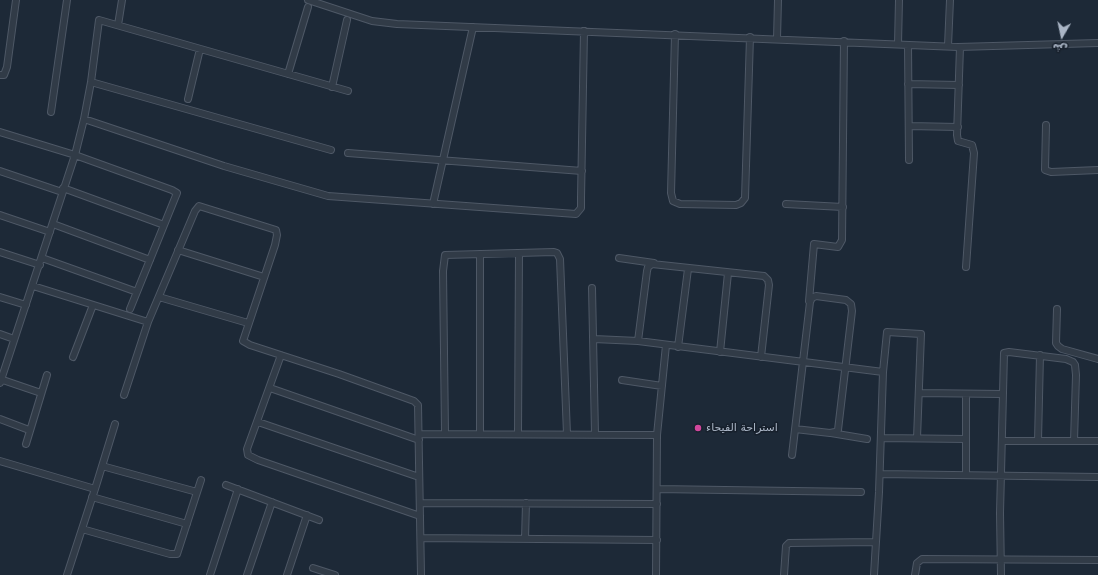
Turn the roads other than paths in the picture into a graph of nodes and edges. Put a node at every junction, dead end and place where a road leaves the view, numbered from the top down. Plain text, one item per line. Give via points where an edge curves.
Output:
1 (16, 0) edge
2 (67, 0) edge
3 (122, 0) edge
4 (308, 0) edge
5 (778, 0) edge
6 (899, 0) edge
7 (950, 0) edge
8 (308, 7) dead end
9 (346, 20) dead end
10 (118, 25) junction
11 (473, 27) junction
12 (584, 31) junction
13 (675, 34) junction
14 (750, 37) junction
15 (776, 39) junction
16 (844, 41) junction
17 (1098, 43) edge
18 (898, 44) junction
19 (908, 45) junction
20 (948, 46) junction
21 (960, 47) junction
22 (200, 49) junction
23 (288, 74) junction
24 (0, 75) edge
25 (91, 82) junction
26 (908, 84) junction
27 (959, 85) junction
28 (332, 87) junction
29 (348, 91) dead end
30 (188, 99) dead end
31 (51, 112) dead end
32 (84, 119) junction
33 (1046, 125) dead end
34 (909, 126) junction
35 (958, 127) junction
36 (0, 132) edge
37 (331, 150) dead end
38 (348, 153) dead end
39 (74, 155) junction
40 (443, 160) junction
41 (909, 160) dead end
42 (1098, 170) edge
43 (0, 171) edge
44 (582, 171) junction
45 (63, 190) junction
46 (433, 204) junction
47 (786, 204) dead end
48 (843, 208) junction
49 (0, 215) edge
50 (53, 224) junction
51 (164, 225) junction
52 (50, 232) junction
53 (178, 250) junction
54 (0, 252) edge
55 (519, 253) junction
56 (480, 254) junction
57 (42, 258) junction
58 (619, 258) dead end
59 (150, 260) junction
60 (656, 264) junction
61 (40, 265) junction
62 (966, 267) dead end
63 (688, 269) junction
64 (728, 273) junction
65 (264, 277) junction
66 (33, 286) junction
67 (592, 288) dead end
68 (137, 292) junction
69 (159, 296) junction
70 (0, 297) edge
71 (93, 305) junction
72 (26, 306) junction
73 (809, 306) junction
74 (130, 309) dead end
75 (1057, 309) dead end
76 (148, 322) junction
77 (248, 324) junction
78 (0, 334) edge
79 (14, 339) junction
80 (594, 339) junction
81 (638, 341) junction
82 (666, 346) junction
83 (678, 347) junction
84 (720, 352) junction
85 (281, 355) junction
86 (1040, 356) junction
87 (73, 357) dead end
88 (761, 357) junction
89 (1098, 359) edge
90 (803, 362) junction
91 (846, 367) junction
92 (883, 372) junction
93 (47, 375) dead end
94 (0, 380) edge
95 (622, 380) dead end
96 (662, 386) junction
97 (270, 388) junction
98 (41, 393) junction
99 (919, 393) junction
100 (966, 394) junction
101 (1002, 394) junction
102 (124, 395) dead end
103 (0, 419) edge
104 (258, 422) junction
105 (115, 424) dead end
106 (795, 429) junction
107 (30, 430) junction
108 (830, 433) junction
109 (445, 434) junction
110 (480, 434) junction
111 (518, 434) junction
112 (567, 434) junction
113 (595, 434) junction
114 (658, 435) junction
115 (419, 437) junction
116 (881, 438) junction
117 (917, 438) junction
118 (867, 439) dead end
119 (966, 439) junction
120 (1002, 441) junction
121 (1038, 441) junction
122 (1074, 441) junction
123 (1098, 441) edge
124 (26, 444) dead end
125 (792, 455) dead end
126 (0, 461) edge
127 (102, 466) junction
128 (880, 474) junction
129 (966, 475) junction
130 (1002, 476) junction
131 (420, 477) junction
132 (1098, 477) edge
133 (201, 480) dead end
134 (226, 485) dead end
135 (94, 489) junction
136 (238, 489) junction
137 (657, 489) junction
138 (197, 492) junction
139 (861, 492) dead end
140 (92, 497) junction
141 (272, 502) junction
142 (420, 503) junction
143 (526, 503) junction
144 (657, 504) junction
145 (307, 515) junction
146 (420, 516) junction
147 (319, 520) dead end
148 (187, 524) junction
149 (82, 529) junction
150 (422, 538) junction
151 (525, 540) junction
152 (657, 540) junction
153 (875, 542) junction
154 (1001, 559) junction
155 (1098, 560) edge
156 (313, 568) dead end
157 (67, 575) edge
158 (210, 575) edge
159 (248, 575) edge
160 (286, 575) edge
161 (335, 575) edge
162 (422, 575) edge
163 (656, 575) edge
164 (784, 575) edge
165 (874, 575) edge
166 (915, 575) edge
167 (1001, 575) edge

1 - 24 street via 6,67 4,75
2 - 31 street
3 - 10 street
4 - 11 street via 372,22
5 - 15 street
6 - 18 street
7 - 20 street
8 - 23 street
9 - 28 street
10 - 22 street
10 - 25 street via 99,20
11 - 12 street
11 - 40 street
12 - 13 street
12 - 44 street
13 - 14 street
13 - 14 street via 672,193 673,201 680,204 736,205 745,198
14 - 15 street
15 - 16 street
16 - 18 street
16 - 48 street
17 - 21 street
18 - 19 street
19 - 20 street
19 - 26 street
20 - 21 street
21 - 27 street
22 - 23 street
22 - 30 street
23 - 28 street
25 - 32 street
25 - 37 street
26 - 27 street
26 - 34 street
27 - 35 street
28 - 29 street
32 - 39 street
32 - 46 street via 315,193 334,197
33 - 42 street via 1045,170
34 - 35 street
34 - 41 street
35 - 62 street via 958,141 972,145 974,153
36 - 39 street
38 - 40 street
39 - 45 street
39 - 51 street via 177,193
40 - 44 street
40 - 46 street
43 - 45 street
44 - 46 street via 580,208 576,214
45 - 50 street
45 - 51 street
47 - 48 street
48 - 73 street via 840,245 838,247 814,244
49 - 52 street
50 - 52 street
50 - 59 street
51 - 59 street
52 - 57 street
53 - 65 street
53 - 65 street via 199,206 273,228 277,235
53 - 69 street
54 - 61 street
55 - 56 street
55 - 111 street
55 - 112 street via 554,252 560,259
56 - 109 street via 448,254 444,257
56 - 110 street
57 - 61 street
57 - 68 street
58 - 60 street
59 - 68 street
60 - 63 street
60 - 81 street via 649,266 647,270
61 - 66 street
63 - 64 street
63 - 83 street
64 - 84 street
64 - 88 street via 764,276 768,280
65 - 77 street
66 - 71 street
66 - 72 street
67 - 80 street
68 - 74 street
69 - 76 street
69 - 77 street
70 - 72 street
71 - 76 street
71 - 87 street
72 - 79 street
73 - 90 street
73 - 91 street via 812,298 816,296 846,300 851,304
75 - 89 street via 1058,346
76 - 102 street
77 - 85 street via 243,338 246,343
78 - 79 street
79 - 94 street
80 - 81 street
80 - 113 street
81 - 82 street
82 - 83 street
82 - 96 street
83 - 84 street
84 - 88 street
85 - 97 street
85 - 115 street via 417,403
86 - 101 street via 1004,353
86 - 121 street
86 - 122 street via 1066,359 1075,366
88 - 90 street
90 - 91 street
90 - 106 street
91 - 92 street
91 - 108 street via 838,428
92 - 99 street via 887,332 921,334
92 - 116 street
93 - 98 street
94 - 98 street
95 - 96 street
96 - 114 street
97 - 104 street
97 - 115 street
98 - 107 street
99 - 100 street
99 - 117 street
100 - 101 street
100 - 119 street
101 - 120 street
103 - 107 street
104 - 131 street
104 - 146 street via 247,449 250,456
105 - 127 street
106 - 108 street
106 - 125 street
107 - 124 street
108 - 118 street
109 - 110 street
109 - 115 street
110 - 111 street
111 - 112 street
112 - 113 street
113 - 114 street
114 - 137 street
115 - 131 street
116 - 117 street
116 - 128 street
117 - 119 street
119 - 129 street
120 - 121 street
120 - 130 street
121 - 122 street
122 - 123 street
126 - 135 street
127 - 135 street
127 - 138 street
128 - 129 street
128 - 153 street
129 - 130 street
130 - 132 street
130 - 154 street
131 - 142 street
133 - 138 street
134 - 136 street
135 - 140 street
136 - 141 street
136 - 158 street
137 - 139 street
137 - 144 street
138 - 148 street
140 - 148 street
140 - 149 street
141 - 145 street
141 - 159 street
142 - 143 street
142 - 146 street
143 - 144 street
143 - 151 street
144 - 152 street
145 - 147 street
145 - 160 street
146 - 150 street
148 - 149 street via 178,552 174,555
149 - 157 street
150 - 151 street
150 - 162 street
151 - 152 street
152 - 163 street
153 - 164 street via 789,543 786,546
153 - 165 street
154 - 155 street
154 - 166 street via 922,559 917,563
154 - 167 street
156 - 161 street

